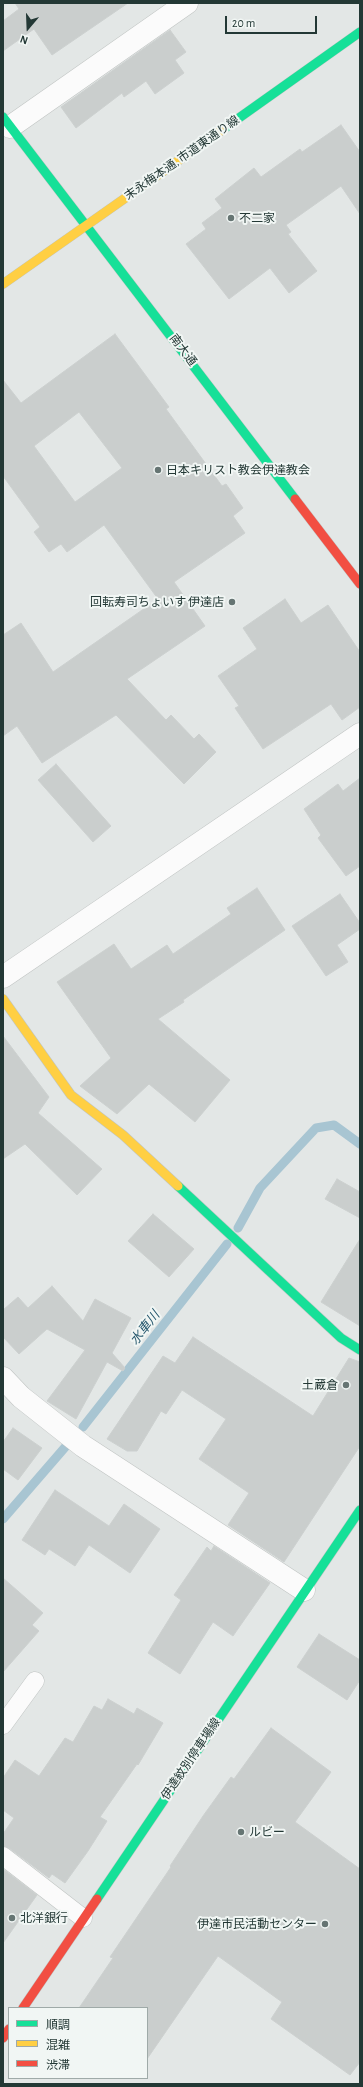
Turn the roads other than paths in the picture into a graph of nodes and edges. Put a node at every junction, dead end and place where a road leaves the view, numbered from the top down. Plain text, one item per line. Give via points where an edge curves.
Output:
1 (187, 3) edge
2 (164, 9) edge
3 (360, 32) edge
4 (7, 122) edge
5 (87, 225) junction
6 (3, 284) edge
7 (360, 584) edge
8 (360, 734) edge
9 (3, 977) edge
10 (3, 999) edge
11 (360, 1350) edge
12 (3, 1378) edge
13 (360, 1510) edge
14 (304, 1590) junction
15 (35, 1681) dead end
16 (3, 1725) edge
17 (3, 1856) edge
18 (83, 1918) junction
19 (24, 2007) edge

1 - 2 street
2 - 4 street
3 - 5 street, 末永梅本通, 市道東通り線
4 - 5 street, 南大通
5 - 6 street, 末永梅本通, 市道東通り線
5 - 7 street, 南大通
8 - 9 street
10 - 11 street via 71,1095 123,1135 341,1338
12 - 14 street via 21,1397 83,1446
13 - 14 street, 伊達紋別停車場線
14 - 18 street, 伊達紋別停車場線
15 - 16 lane
17 - 18 lane
18 - 19 street, 伊達紋別停車場線

